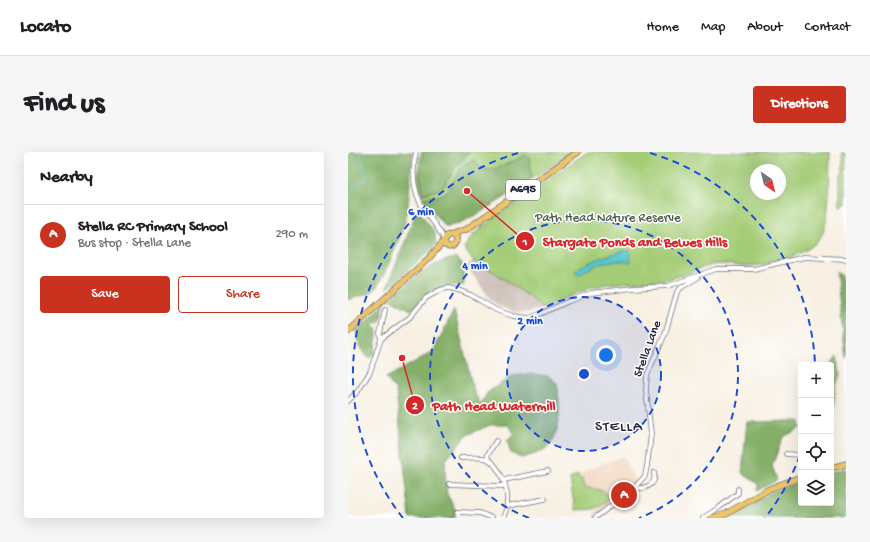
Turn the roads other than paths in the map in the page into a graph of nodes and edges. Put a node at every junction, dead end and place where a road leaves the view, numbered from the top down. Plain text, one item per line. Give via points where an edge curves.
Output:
1 (416, 152) edge
2 (578, 152) edge
3 (467, 229) junction
4 (440, 230) junction
5 (451, 235) junction
6 (444, 240) junction
7 (456, 241) junction
8 (449, 247) junction
9 (429, 258) junction
10 (846, 260) edge
11 (704, 273) junction
12 (675, 284) junction
13 (680, 289) junction
14 (385, 310) dead end
15 (348, 332) edge
16 (381, 339) junction
17 (348, 401) edge
18 (496, 442) dead end
19 (786, 454) dead end
20 (798, 455) edge
21 (461, 458) dead end
22 (487, 458) junction
23 (846, 464) edge
24 (834, 467) edge
25 (548, 471) dead end
26 (654, 474) dead end
27 (798, 478) edge
28 (504, 480) junction
29 (449, 484) dead end
30 (505, 485) junction
31 (634, 488) junction
32 (738, 489) dead end
33 (545, 499) dead end
34 (507, 506) junction
35 (457, 512) dead end
36 (492, 518) edge
37 (503, 518) edge
38 (595, 518) edge
39 (703, 518) edge
40 (712, 518) edge

1 - 4 street via 414,172 417,195 423,209
2 - 3 main road, A695
3 - 5 main road, A695
3 - 7 main road, A695
4 - 5 street
4 - 6 street
5 - 6 main road, A695 via 446,236
5 - 7 main road
6 - 8 main road
6 - 9 main road, A695
7 - 8 main road, A695
8 - 9 main road, A695
9 - 15 main road, A695
10 - 11 street via 804,257 754,269 722,268
11 - 12 street
11 - 13 street
12 - 13 street
12 - 16 street via 591,293 529,318 513,316 492,308 467,293 448,288 429,295 414,312
13 - 31 street, Stella Lane via 665,334 647,375 651,438 646,472
14 - 16 street via 380,325
16 - 17 street via 370,372
18 - 22 street
19 - 20 street
21 - 22 street
22 - 28 street via 493,462
23 - 24 main road
25 - 28 street
26 - 31 street via 655,479 651,485
27 - 40 main road via 769,489 726,514
28 - 30 street
29 - 30 street
30 - 34 street
31 - 38 street, Stella Lane
32 - 39 street via 738,493
33 - 34 street
34 - 37 street
35 - 36 street via 480,513

